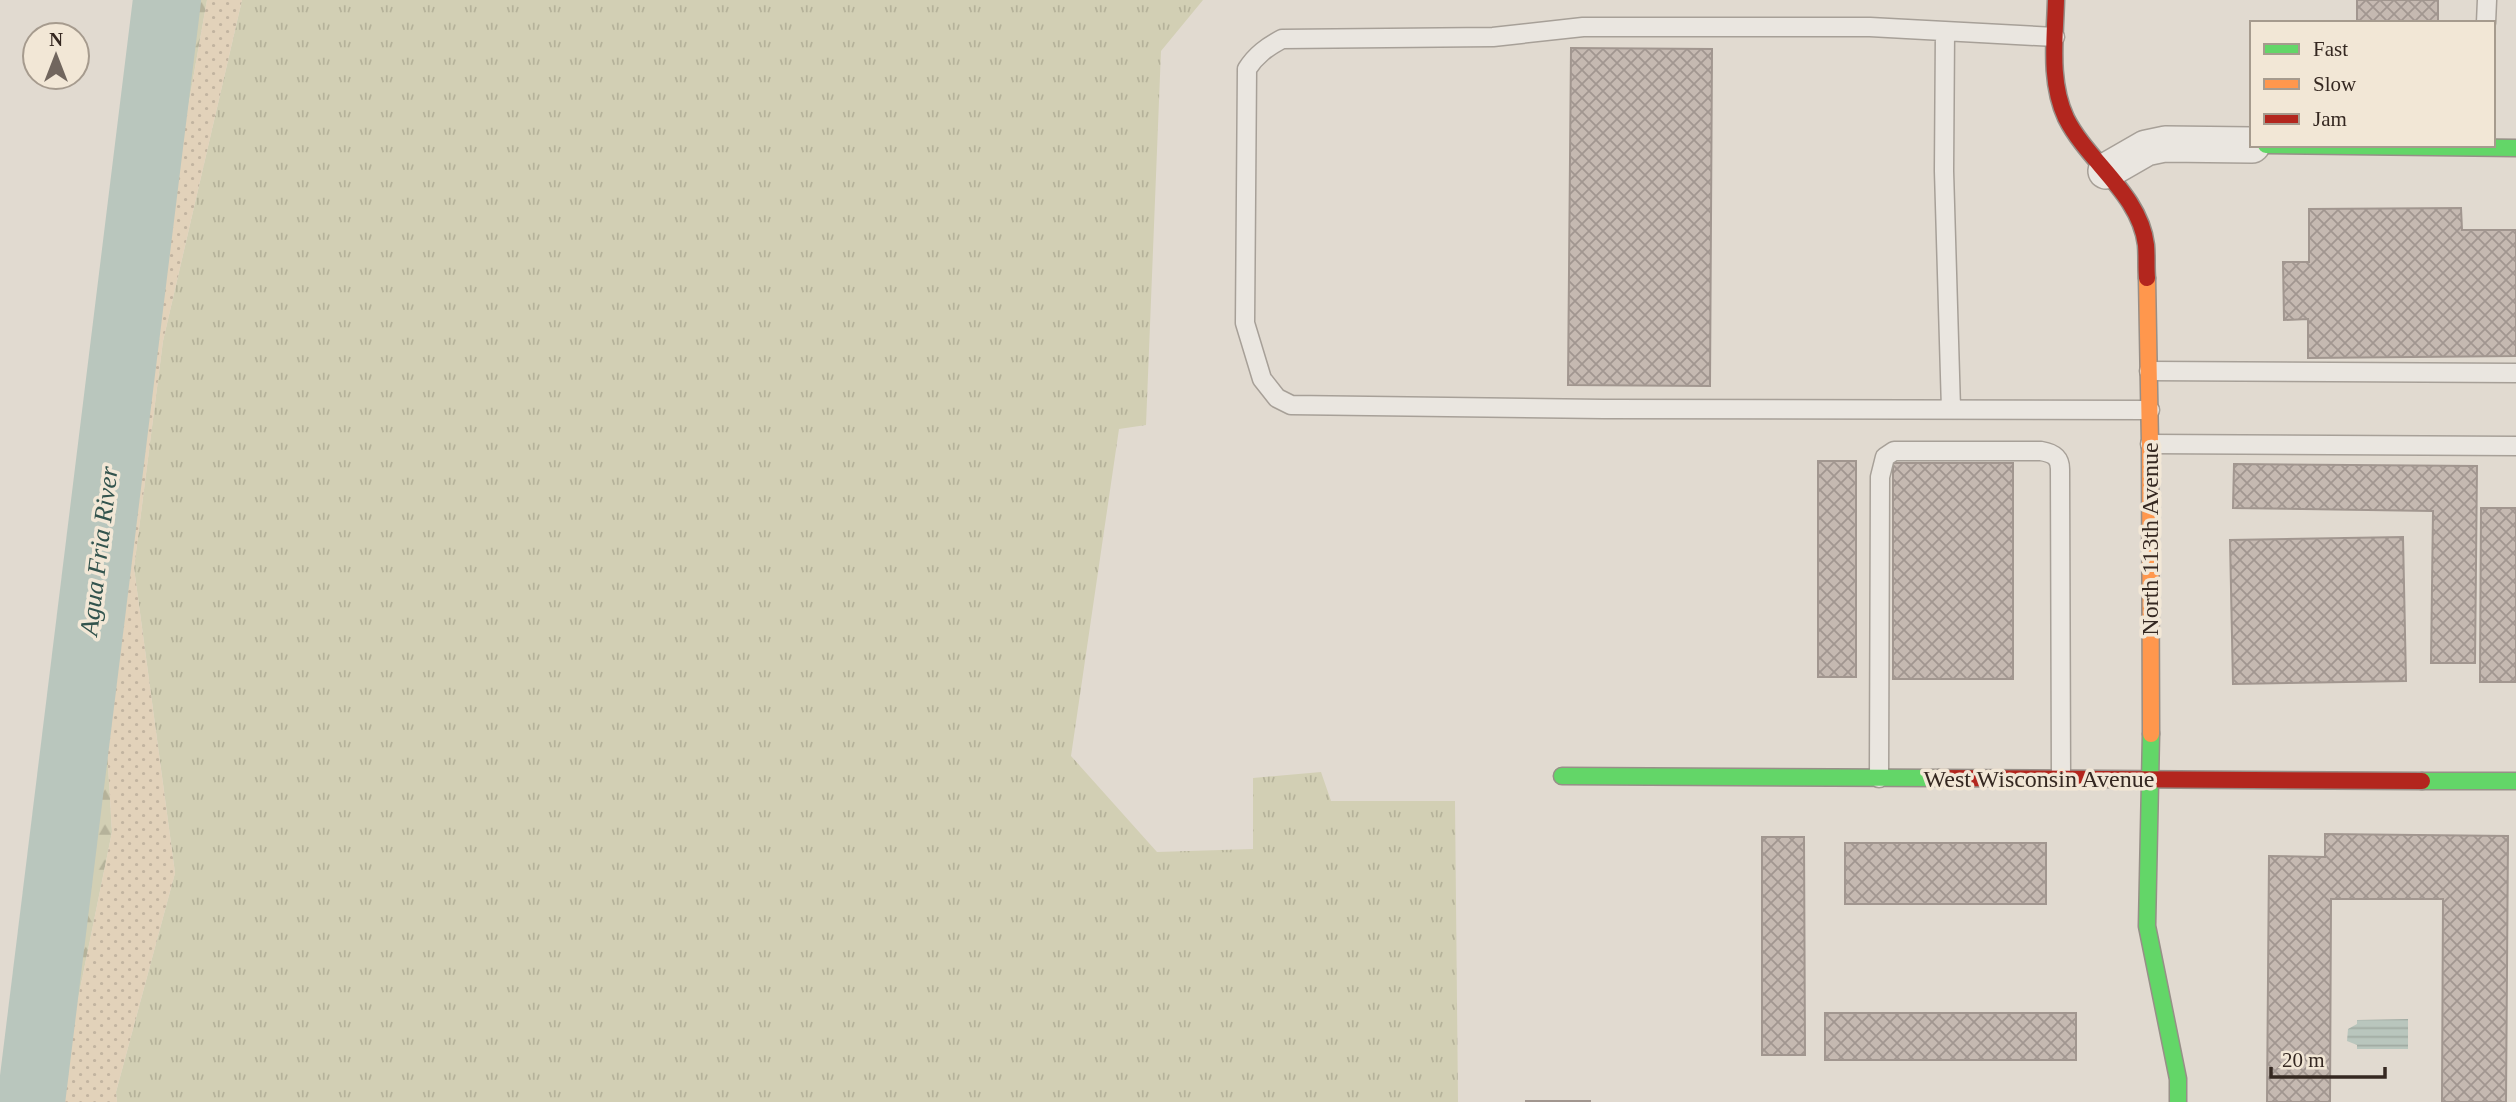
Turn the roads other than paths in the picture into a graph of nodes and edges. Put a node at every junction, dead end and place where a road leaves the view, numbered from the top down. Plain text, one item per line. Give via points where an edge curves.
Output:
1 (2056, 0) edge
2 (2487, 0) edge
3 (2486, 21) edge
4 (1945, 31) junction
5 (2055, 37) junction
6 (2250, 145) edge
7 (2483, 147) edge
8 (2516, 148) edge
9 (2106, 171) junction
10 (2149, 371) junction
11 (2516, 373) edge
12 (1951, 409) junction
13 (2150, 410) junction
14 (2150, 444) junction
15 (2516, 446) edge
16 (1562, 776) dead end
17 (1879, 778) junction
18 (2061, 779) junction
19 (2151, 779) junction
20 (2516, 781) edge
21 (2178, 1102) edge

1 - 5 street, North 113th Avenue
2 - 3 lane
4 - 5 lane
4 - 12 lane
4 - 12 lane via 1583,27 1493,37 1282,39 1267,47 1247,69 1244,282 1245,323 1262,379 1277,398 1291,405
5 - 9 street, North 113th Avenue via 2057,94 2065,116
6 - 9 street via 2165,144 2146,148
7 - 8 street
9 - 10 street, North 113th Avenue via 2144,231
10 - 11 lane
10 - 13 street, North 113th Avenue
12 - 13 lane
13 - 14 street, North 113th Avenue
14 - 15 lane
14 - 19 street, North 113th Avenue
16 - 17 street, West Wisconsin Avenue
17 - 18 street, West Wisconsin Avenue
17 - 18 lane via 1880,477 1885,457 1894,451 2041,451 2060,461
18 - 19 street, West Wisconsin Avenue
19 - 20 street, West Wisconsin Avenue
19 - 21 street, North 113th Avenue via 2147,926 2178,1079

